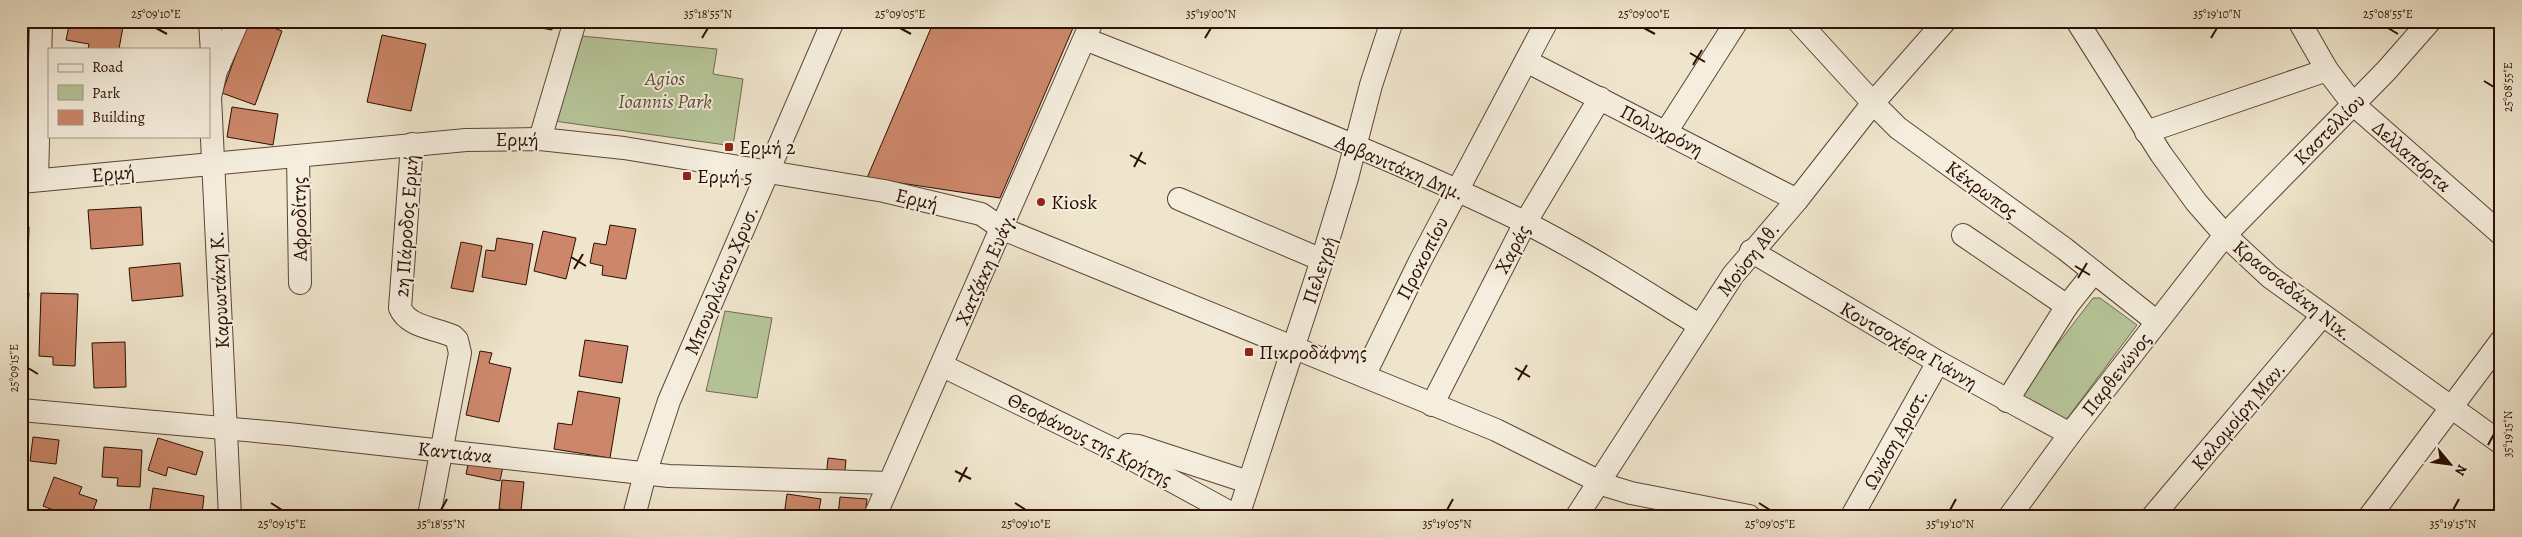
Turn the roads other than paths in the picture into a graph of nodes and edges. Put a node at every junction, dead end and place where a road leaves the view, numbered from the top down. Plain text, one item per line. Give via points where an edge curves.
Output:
1 (41, 21) edge
2 (210, 21) edge
3 (238, 21) edge
4 (575, 21) edge
5 (833, 21) edge
6 (1392, 21) edge
7 (1547, 21) edge
8 (1737, 21) edge
9 (1798, 21) edge
10 (1944, 21) edge
11 (2077, 21) edge
12 (2299, 21) edge
13 (2430, 21) edge
14 (1089, 30) edge
15 (1526, 61) junction
16 (219, 65) junction
17 (2327, 70) junction
18 (1600, 98) junction
19 (1873, 103) junction
20 (2354, 104) junction
21 (1666, 132) junction
22 (2146, 132) junction
23 (540, 139) junction
24 (412, 144) junction
25 (1355, 146) junction
26 (298, 156) junction
27 (212, 164) junction
28 (769, 171) junction
29 (29, 181) edge
30 (1457, 190) junction
31 (1179, 200) dead end
32 (1797, 200) junction
33 (1526, 223) junction
34 (1003, 229) junction
35 (2500, 232) edge
36 (1963, 235) dead end
37 (2225, 235) junction
38 (1750, 251) junction
39 (1322, 260) junction
40 (2094, 272) junction
41 (300, 283) dead end
42 (2067, 306) junction
43 (2322, 316) junction
44 (2157, 322) junction
45 (1699, 326) junction
46 (2501, 341) edge
47 (1294, 348) junction
48 (1938, 362) junction
49 (942, 366) junction
50 (1364, 376) junction
51 (2007, 401) junction
52 (1432, 405) junction
53 (2451, 408) junction
54 (21, 410) edge
55 (226, 428) junction
56 (2070, 434) junction
57 (2501, 443) edge
58 (443, 450) junction
59 (1121, 453) junction
60 (645, 474) junction
61 (1598, 481) junction
62 (1248, 482) junction
63 (889, 483) junction
64 (230, 516) edge
65 (429, 516) edge
66 (634, 516) edge
67 (875, 516) edge
68 (1237, 516) edge
69 (1576, 516) edge
70 (1749, 516) edge
71 (1852, 516) edge
72 (2010, 516) edge
73 (2153, 516) edge
74 (2370, 516) edge

1 - 29 street
2 - 16 street via 212,53
3 - 16 street, Καρυωτάκη Κ.
4 - 23 street
5 - 28 street, Μπουρλώτου Χρυσ.
6 - 25 street, Πελεγρή
7 - 15 street, Προκοπίου
8 - 21 street
9 - 19 street, Κέκρωπος
10 - 19 street, Μούση Αθ.
11 - 22 street, Κρασσαδάκη Νικ.
12 - 17 street, Δελλαπόρτα
13 - 20 street, Καστελλίου
14 - 25 street, Αρβανιτάκη Δημ.
14 - 34 street, Χατζάκη Ευάγ.
15 - 18 street, Πολυχρόνη
15 - 30 street, Προκοπίου
16 - 27 street, Καρυωτάκη Κ. via 210,97
17 - 20 street, Δελλαπόρτα
17 - 22 street
18 - 21 street, Πολυχρόνη
18 - 33 street, Χαράς
19 - 32 street, Μούση Αθ.
19 - 40 street, Κέκρωπος via 1912,138
20 - 35 street, Δελλαπόρτα
20 - 37 street, Καστελλίου
21 - 32 street, Πολυχρόνη
22 - 37 street, Κρασσαδάκη Νικ. via 2185,188
23 - 24 street, Ερμή
23 - 28 street, Ερμή
24 - 26 street, Ερμή
24 - 58 street, 2η Πάροδος Ερμή via 399,304 409,319 453,336 460,346 458,375
25 - 30 street, Αρβανιτάκη Δημ.
25 - 39 street, Πελεγρή
26 - 27 street, Ερμή
26 - 41 street, Αφροδίτης
27 - 29 street, Ερμή
27 - 55 street, Καρυωτάκη Κ.
28 - 34 street, Ερμή via 981,214
28 - 60 street, Μπουρλώτου Χρυσ. via 676,384
30 - 33 street, Αρβανιτάκη Δημ.
30 - 50 street, Προκοπίου
31 - 39 street
32 - 38 street, Μούση Αθ.
33 - 45 street, Αρβανιτάκη Δημ.
33 - 52 street, Χαράς
34 - 47 street
34 - 49 street, Χατζάκη Ευάγ.
36 - 42 street
37 - 43 street, Κρασσαδάκη Νικ. via 2270,277
37 - 44 street, Παρθενώνος
38 - 45 street, Μούση Αθ.
38 - 48 street, Κουτσοχέρα Γιάννη
39 - 47 street, Πελεγρή
40 - 42 street
40 - 44 street, Κέκρωπος
42 - 51 street
43 - 53 street, Κρασσαδάκη Νικ.
43 - 73 street, Καλομοίρη Μαν.
44 - 56 street, Παρθενώνος
45 - 61 street, Μούση Αθ.
46 - 53 street
47 - 50 street
47 - 62 street, Πελεγρή
48 - 51 street, Κουτσοχέρα Γιάννη
48 - 71 street, Ωνάση Αριστ.
49 - 59 street, Θεοφάνους της Κρήτης
49 - 63 street, Χατζάκη Ευάγ.
50 - 52 street
51 - 56 street, Κουτσοχέρα Γιάννη
52 - 61 street via 1518,440
53 - 57 street, Κρασσαδάκη Νικ.
53 - 74 street
54 - 55 street, Καντιάνα
55 - 58 street, Καντιάνα
55 - 64 street, Καρυωτάκη Κ.
56 - 72 street, Παρθενώνος
58 - 60 street, Καντιάνα
58 - 65 street, 2η Πάροδος Ερμή
59 - 62 street via 1128,445 1138,446
59 - 68 street, Θεοφάνους της Κρήτης
60 - 63 street, Καντιάνα via 708,479
60 - 66 street, Μπουρλώτου Χρυσ.
61 - 69 street, Μούση Αθ.
61 - 70 street via 1632,493
62 - 68 street, Πελεγρή
63 - 67 street, Χατζάκη Ευάγ.

